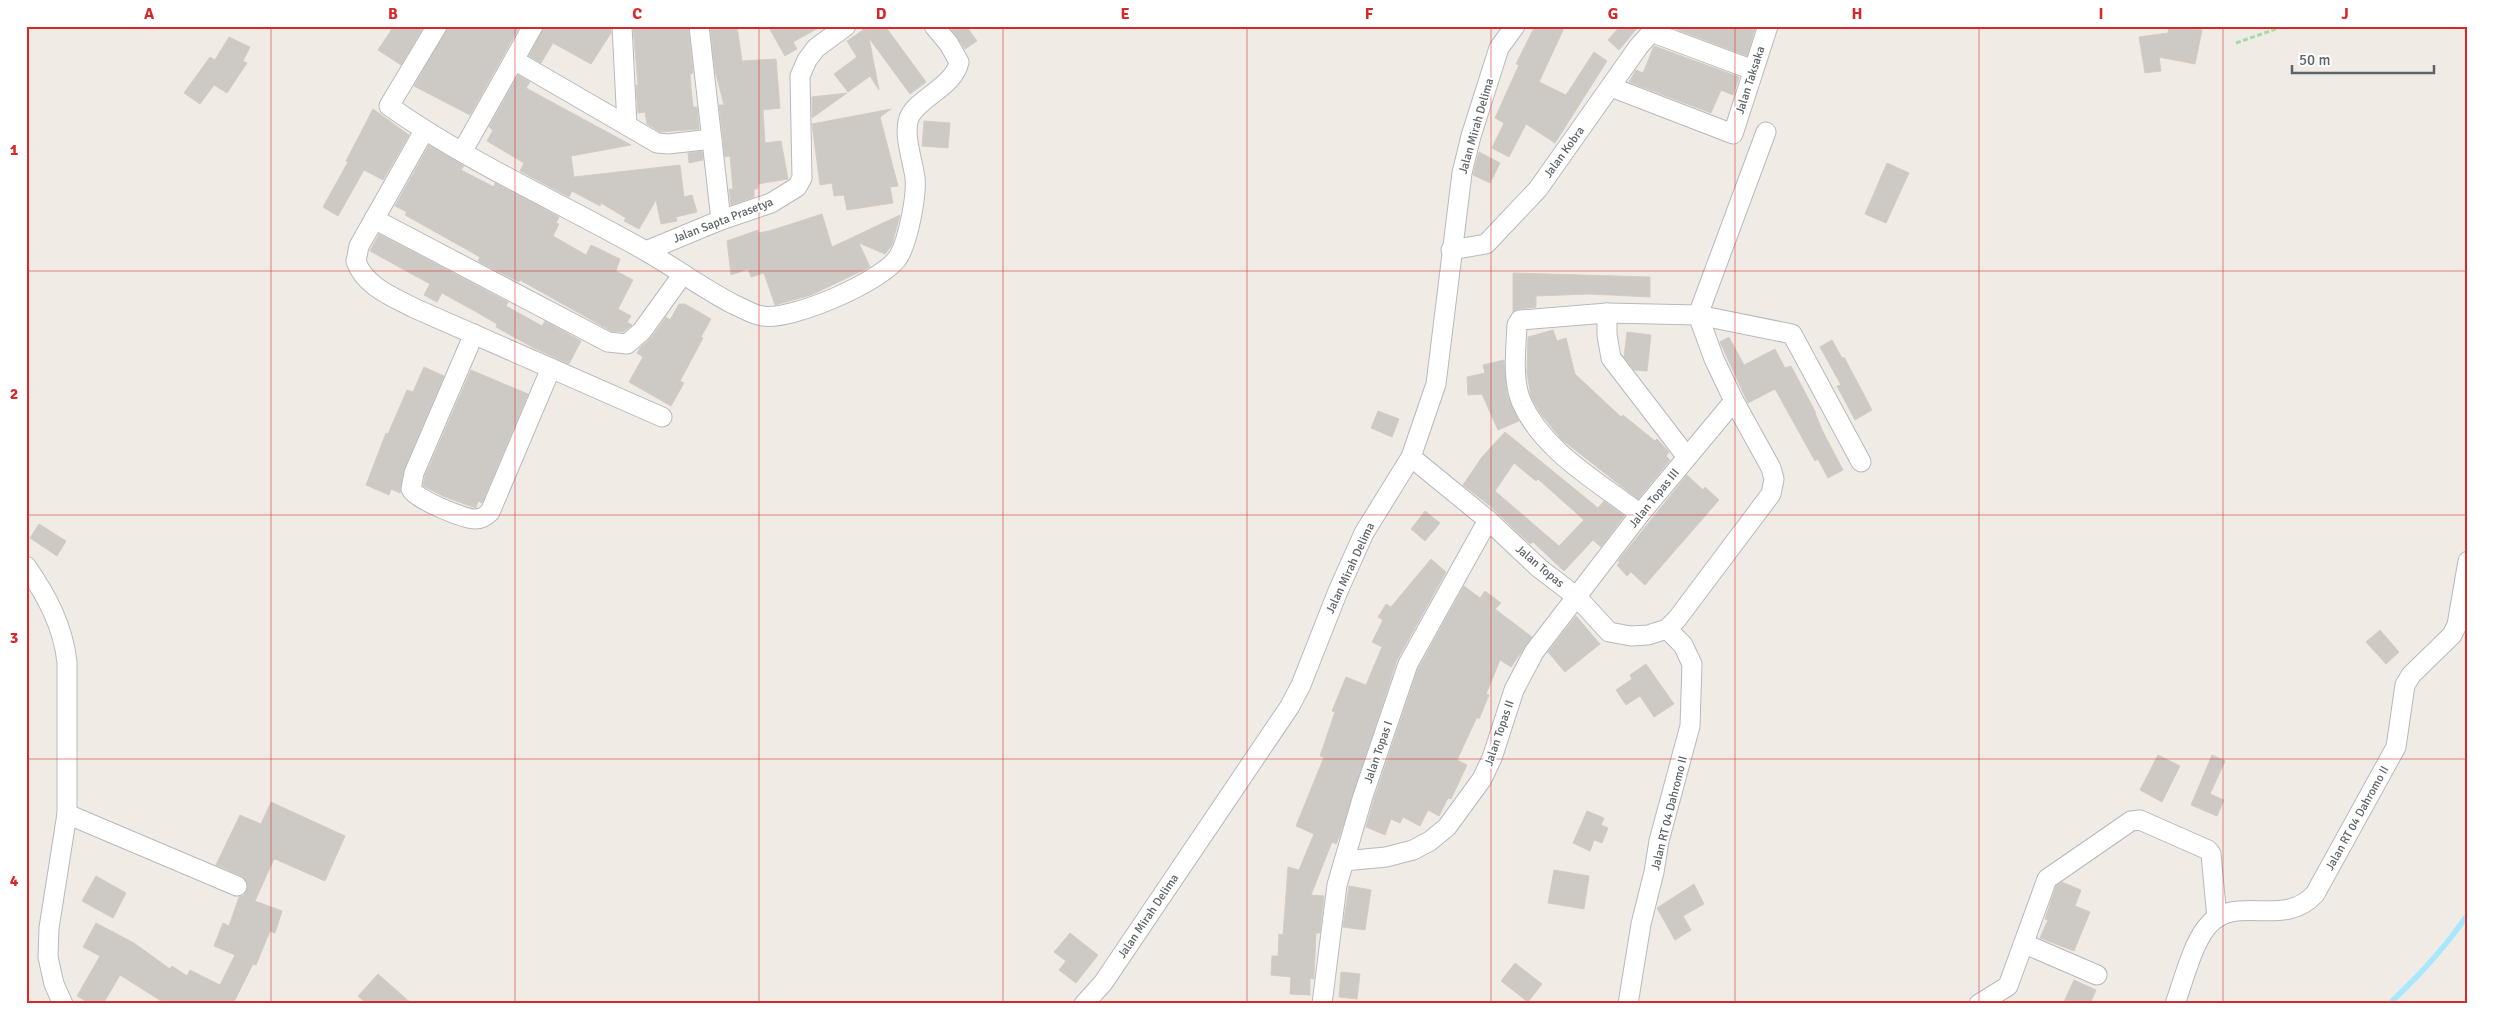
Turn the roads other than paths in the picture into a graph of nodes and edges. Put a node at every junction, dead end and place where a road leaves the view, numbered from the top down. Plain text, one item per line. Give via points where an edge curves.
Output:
1 (437, 26) edge
2 (533, 26) edge
3 (622, 26) edge
4 (699, 26) edge
5 (846, 26) edge
6 (934, 26) edge
7 (1514, 26) edge
8 (1768, 26) edge
9 (1654, 29) edge
10 (514, 60) junction
11 (1754, 70) junction
12 (1611, 87) junction
13 (627, 126) junction
14 (424, 131) junction
15 (1766, 132) dead end
16 (712, 139) junction
17 (462, 152) junction
18 (374, 219) junction
19 (721, 220) junction
20 (1451, 250) junction
21 (646, 251) junction
22 (683, 274) junction
23 (1607, 313) junction
24 (1698, 315) junction
25 (474, 334) junction
26 (551, 368) junction
27 (1734, 401) junction
28 (662, 417) dead end
29 (1411, 456) junction
30 (1687, 457) junction
31 (1861, 462) dead end
32 (1640, 514) junction
33 (1488, 520) junction
34 (2468, 561) edge
35 (26, 566) edge
36 (1577, 597) junction
37 (1672, 624) junction
38 (67, 814) junction
39 (1344, 861) junction
40 (237, 886) dead end
41 (2217, 918) junction
42 (2025, 944) junction
43 (2097, 975) dead end
44 (1103, 983) junction
45 (63, 1004) edge
46 (1084, 1004) edge
47 (1100, 1004) edge
48 (1322, 1004) edge
49 (1628, 1004) edge
50 (1978, 1004) edge
51 (2175, 1004) edge

1 - 14 street via 389,106
2 - 10 street
3 - 13 street
4 - 16 street
5 - 19 street, Jalan Sapta Prasetya via 816,48 800,76 802,178 797,187 771,203
6 - 22 street via 950,44 959,62 952,76 909,118 916,194 899,255 887,268 848,293 788,315 769,317 751,312
7 - 20 street, Jalan Mirah Delima via 1498,48 1471,136
8 - 11 street, Jalan Taksaka
9 - 11 street
9 - 12 street, Jalan Kobra
10 - 13 street
10 - 17 street
11 - 12 street, Jalan Taksaka via 1733,134
12 - 20 street, Jalan Kobra via 1538,189 1486,244
13 - 16 street via 657,143
14 - 17 street
14 - 18 street
15 - 24 street
16 - 19 street
17 - 21 street
18 - 22 street via 617,344 627,344 642,331
18 - 25 street via 356,254 358,268 366,279 387,294
19 - 21 street, Jalan Sapta Prasetya
20 - 29 street, Jalan Mirah Delima via 1436,384
21 - 22 street
23 - 24 street
23 - 30 street via 1610,358
23 - 32 street via 1520,320 1515,368 1521,400 1552,444
24 - 27 street
24 - 31 street via 1792,334
25 - 26 street
25 - 26 street via 414,473 411,489 420,498 469,518 479,518 490,512
26 - 28 street
27 - 30 street, Jalan Topas III
27 - 37 street via 1771,468 1774,488
29 - 33 street, Jalan Topas
29 - 44 street, Jalan Mirah Delima via 1364,533 1290,706
30 - 32 street, Jalan Topas III
32 - 36 street, Jalan Topas III
33 - 36 street, Jalan Topas via 1539,568
33 - 39 street, Jalan Topas I via 1408,664
34 - 41 street, Jalan RT 04 Dahromo II via 2457,625 2452,635 2405,684 2396,747 2315,894 2293,910 2228,912
35 - 38 street via 58,619 65,642
36 - 37 street, Jalan Topas via 1609,632 1648,635
36 - 39 street, Jalan Topas II via 1523,669 1492,758 1482,778 1447,827 1413,850 1386,857
37 - 49 street, Jalan RT 04 Dahromo II via 1692,664 1690,726 1659,841
38 - 40 street
38 - 45 street via 49,928 54,984
39 - 48 street, Jalan Topas I via 1337,885
41 - 42 street via 2208,850 2140,820 2131,821 2047,879
41 - 51 street via 2206,928 2198,943
42 - 43 street
42 - 50 street via 2008,986
44 - 46 street, Jalan Mirah Delima
44 - 47 street

